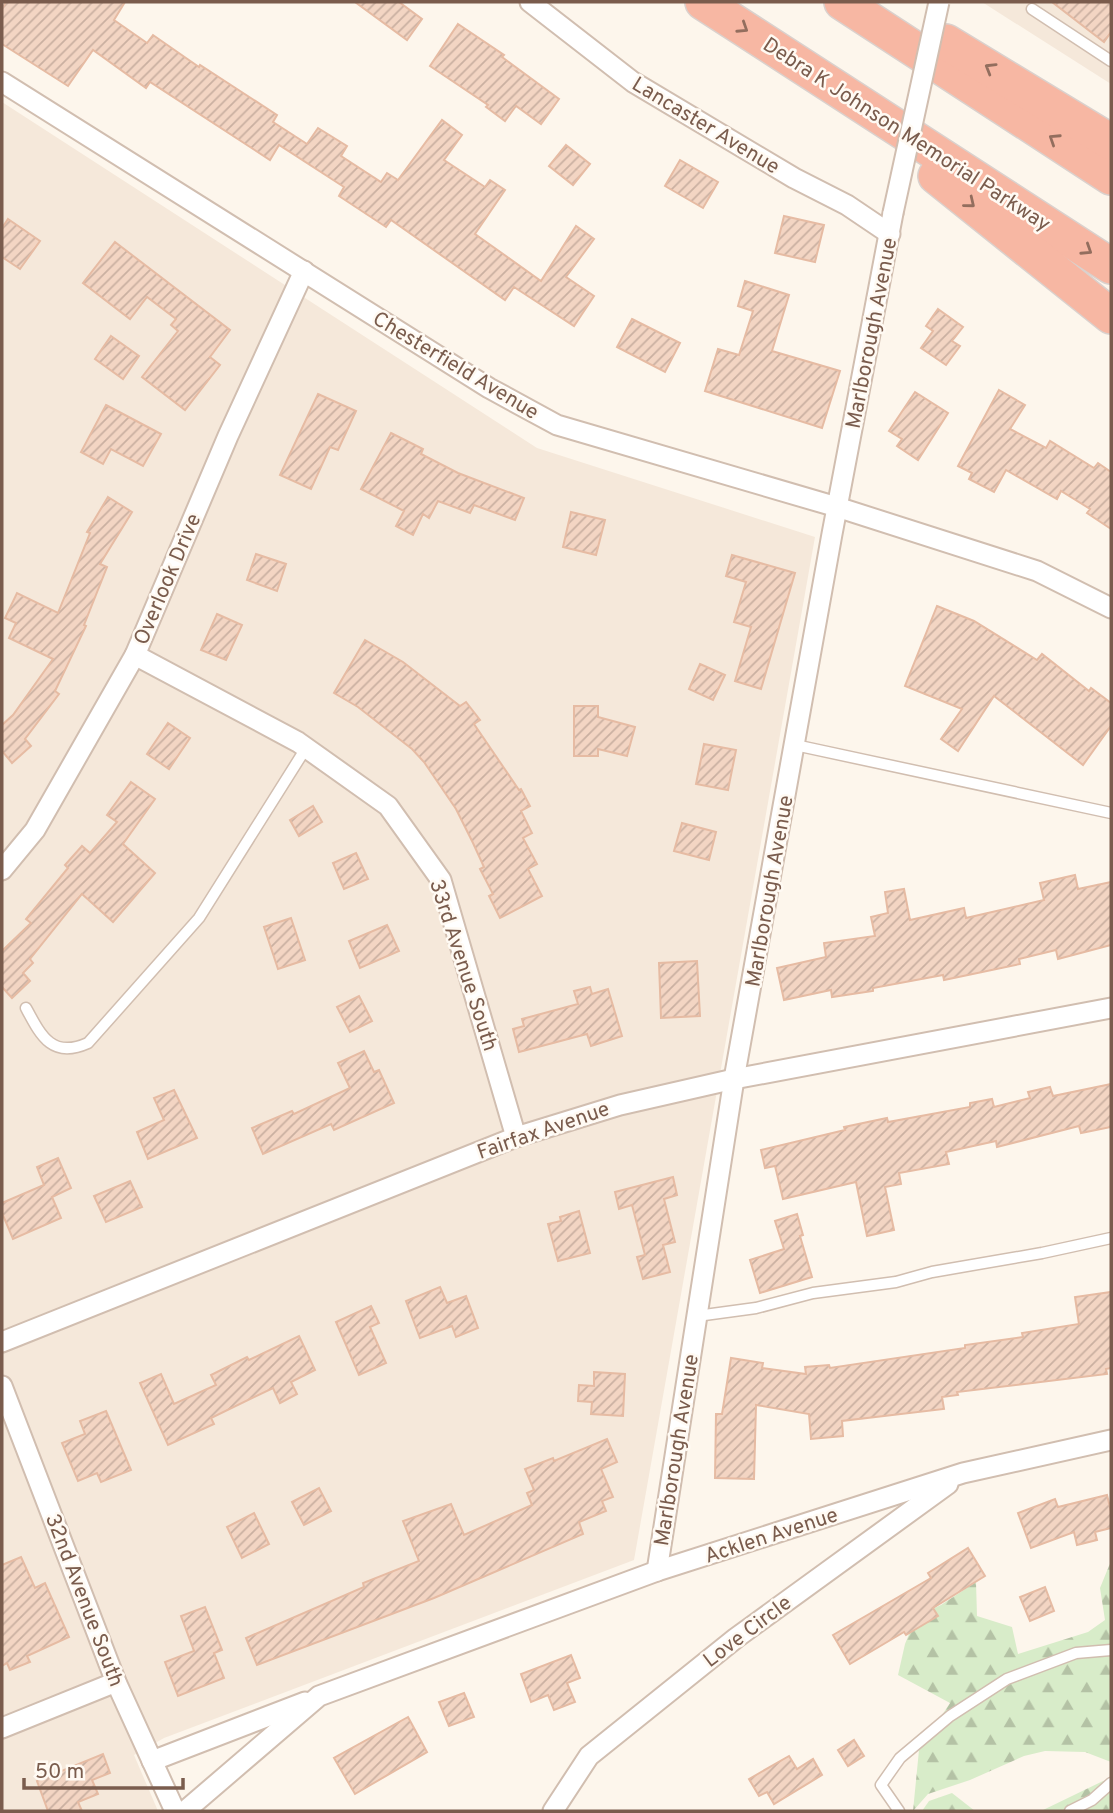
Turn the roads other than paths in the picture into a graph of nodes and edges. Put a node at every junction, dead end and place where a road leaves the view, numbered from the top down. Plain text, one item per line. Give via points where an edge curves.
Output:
1 (530, 2) edge
2 (703, 2) edge
3 (842, 2) edge
4 (879, 2) edge
5 (939, 2) edge
6 (1032, 9) dead end
7 (783, 53) junction
8 (1111, 61) edge
9 (2, 82) edge
10 (1111, 142) edge
11 (1111, 177) edge
12 (890, 234) junction
13 (1111, 265) edge
14 (304, 271) junction
15 (1111, 316) edge
16 (837, 507) junction
17 (1111, 608) edge
18 (135, 655) junction
19 (795, 745) junction
20 (306, 748) junction
21 (1111, 813) edge
22 (2, 870) edge
23 (26, 1008) dead end
24 (1111, 1008) edge
25 (734, 1079) junction
26 (516, 1137) junction
27 (1111, 1238) edge
28 (697, 1316) junction
29 (2, 1342) edge
30 (2, 1386) edge
31 (1111, 1440) edge
32 (963, 1473) junction
33 (657, 1571) junction
34 (1111, 1650) edge
35 (116, 1682) junction
36 (319, 1696) junction
37 (2, 1728) edge
38 (152, 1762) junction
39 (1111, 1783) edge
40 (175, 1811) edge
41 (185, 1811) edge
42 (553, 1811) edge
43 (899, 1811) edge
44 (1070, 1811) edge

1 - 12 street, Lancaster Avenue via 633,82 848,205
2 -> 7 highway, Debra K Johnson Memorial Parkway
11 -> 3 highway
10 -> 4 highway
5 - 12 street, Marlborough Avenue, bridge
6 - 8 lane
7 -> 13 highway, Debra K Johnson Memorial Parkway
7 -> 15 highway
9 - 14 street, Chesterfield Avenue
12 - 16 street, Marlborough Avenue
14 - 16 street, Chesterfield Avenue via 489,388 558,425
14 - 18 street, Overlook Drive
16 - 17 street, Chesterfield Avenue via 1037,571
16 - 19 street, Marlborough Avenue
18 - 20 street, 33rd Avenue South
18 - 22 street, Overlook Drive via 35,830
19 - 21 lane
19 - 25 street, Marlborough Avenue
20 - 23 lane via 199,918 88,1044 67,1050 49,1043
20 - 26 street, 33rd Avenue South via 388,806 441,880
24 - 25 street, Fairfax Avenue
25 - 26 street, Fairfax Avenue via 620,1105
25 - 28 street, Marlborough Avenue
26 - 29 street, Fairfax Avenue
27 - 28 lane
28 - 33 street, Marlborough Avenue
30 - 35 street, 32nd Avenue South
31 - 32 street, Acklen Avenue
32 - 33 street, Acklen Avenue
32 - 42 street, Love Circle via 736,1638 589,1756
33 - 36 street, Acklen Avenue
34 - 43 lane via 1076,1653 1007,1679 950,1716 900,1758 881,1785
35 - 37 street
35 - 38 street, 32nd Avenue South
36 - 38 street, Acklen Avenue
36 - 41 street, Acklen Avenue
38 - 40 street, 32nd Avenue South
39 - 44 lane

